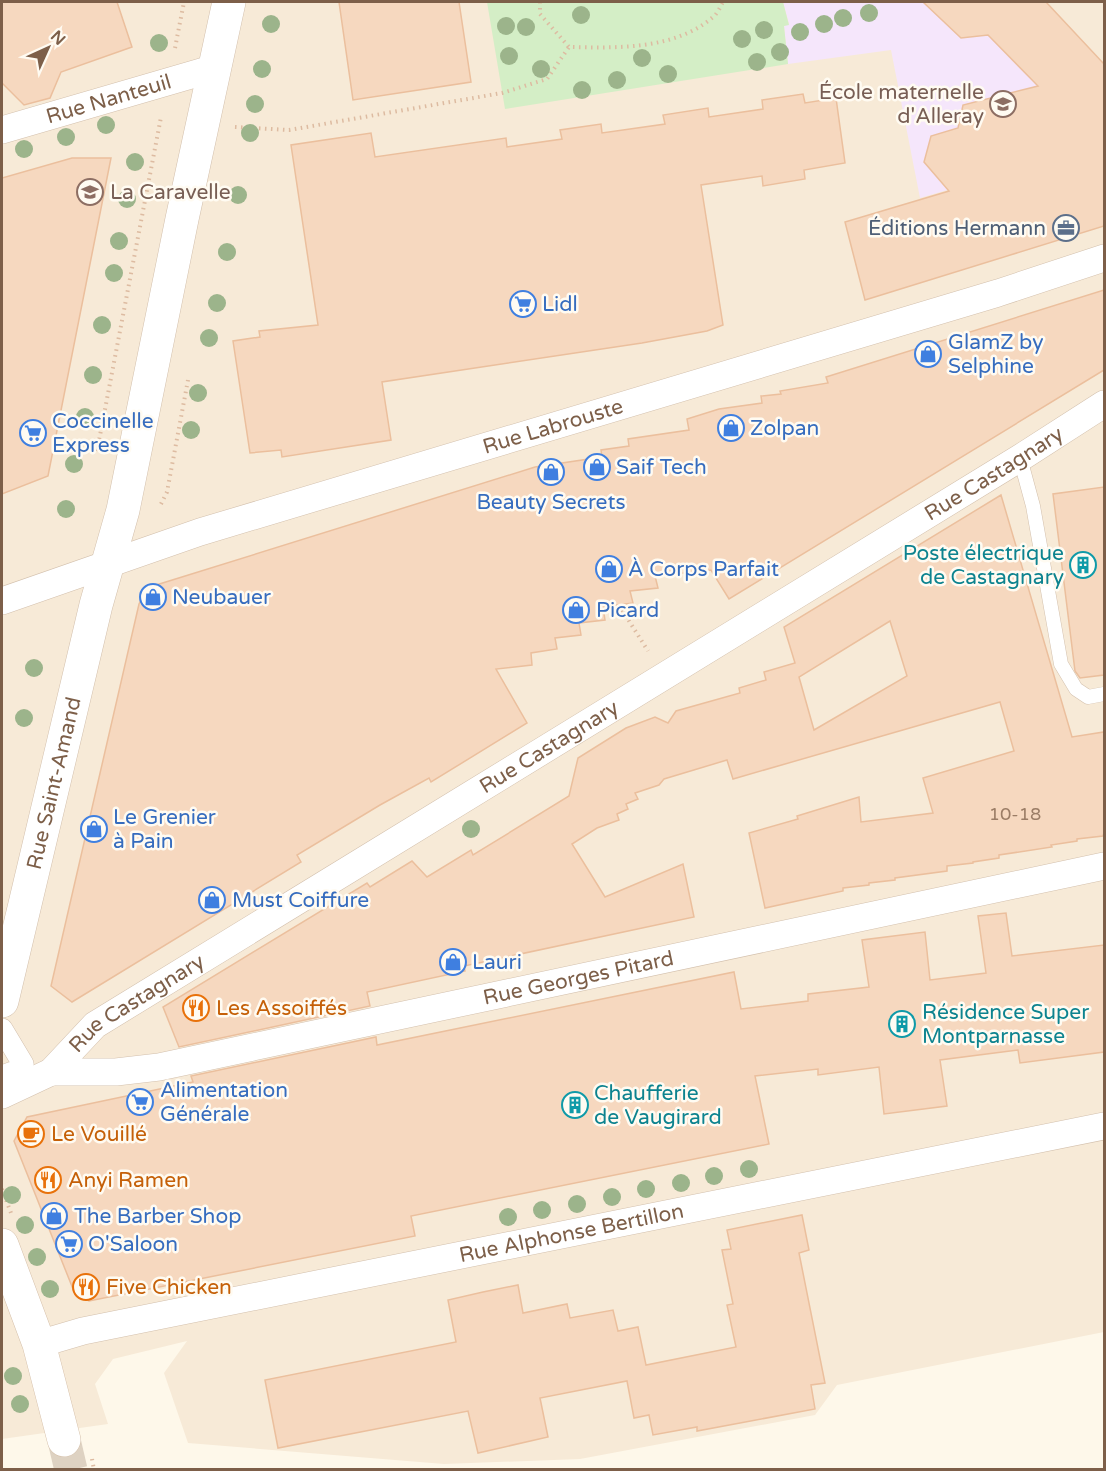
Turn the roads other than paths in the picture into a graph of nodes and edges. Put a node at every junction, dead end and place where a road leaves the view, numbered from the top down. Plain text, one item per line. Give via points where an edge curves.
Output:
1 (229, 2) edge
2 (215, 68) junction
3 (2, 130) edge
4 (1104, 258) edge
5 (1104, 404) edge
6 (1020, 458) junction
7 (107, 565) junction
8 (2, 601) edge
9 (1104, 694) edge
10 (1104, 866) edge
11 (2, 1001) edge
12 (2, 1029) edge
13 (51, 1072) junction
14 (2, 1076) edge
15 (2, 1095) edge
16 (1104, 1126) edge
17 (2, 1245) edge
18 (39, 1344) junction
19 (64, 1440) tunnel mouth

1 - 2 street, Rue Saint-Amand
2 - 3 street, Rue Nanteuil
2 - 7 street, Rue Saint-Amand via 123,510
4 - 7 street, Rue Labrouste via 200,532
5 - 6 street, Rue Castagnary
6 - 9 lane via 1033,506 1061,664 1076,689 1088,698
6 - 13 street, Rue Castagnary via 95,1025
7 - 8 street, Rue Labrouste
7 - 11 street, Rue Saint-Amand
10 - 13 street, Rue Georges Pitard via 159,1067 116,1072
12 - 14 street via 23,1064
13 - 15 street, Rue Castagnary
16 - 18 street, Rue Alphonse Bertillon via 107,1326
17 - 18 street
18 - 19 street

